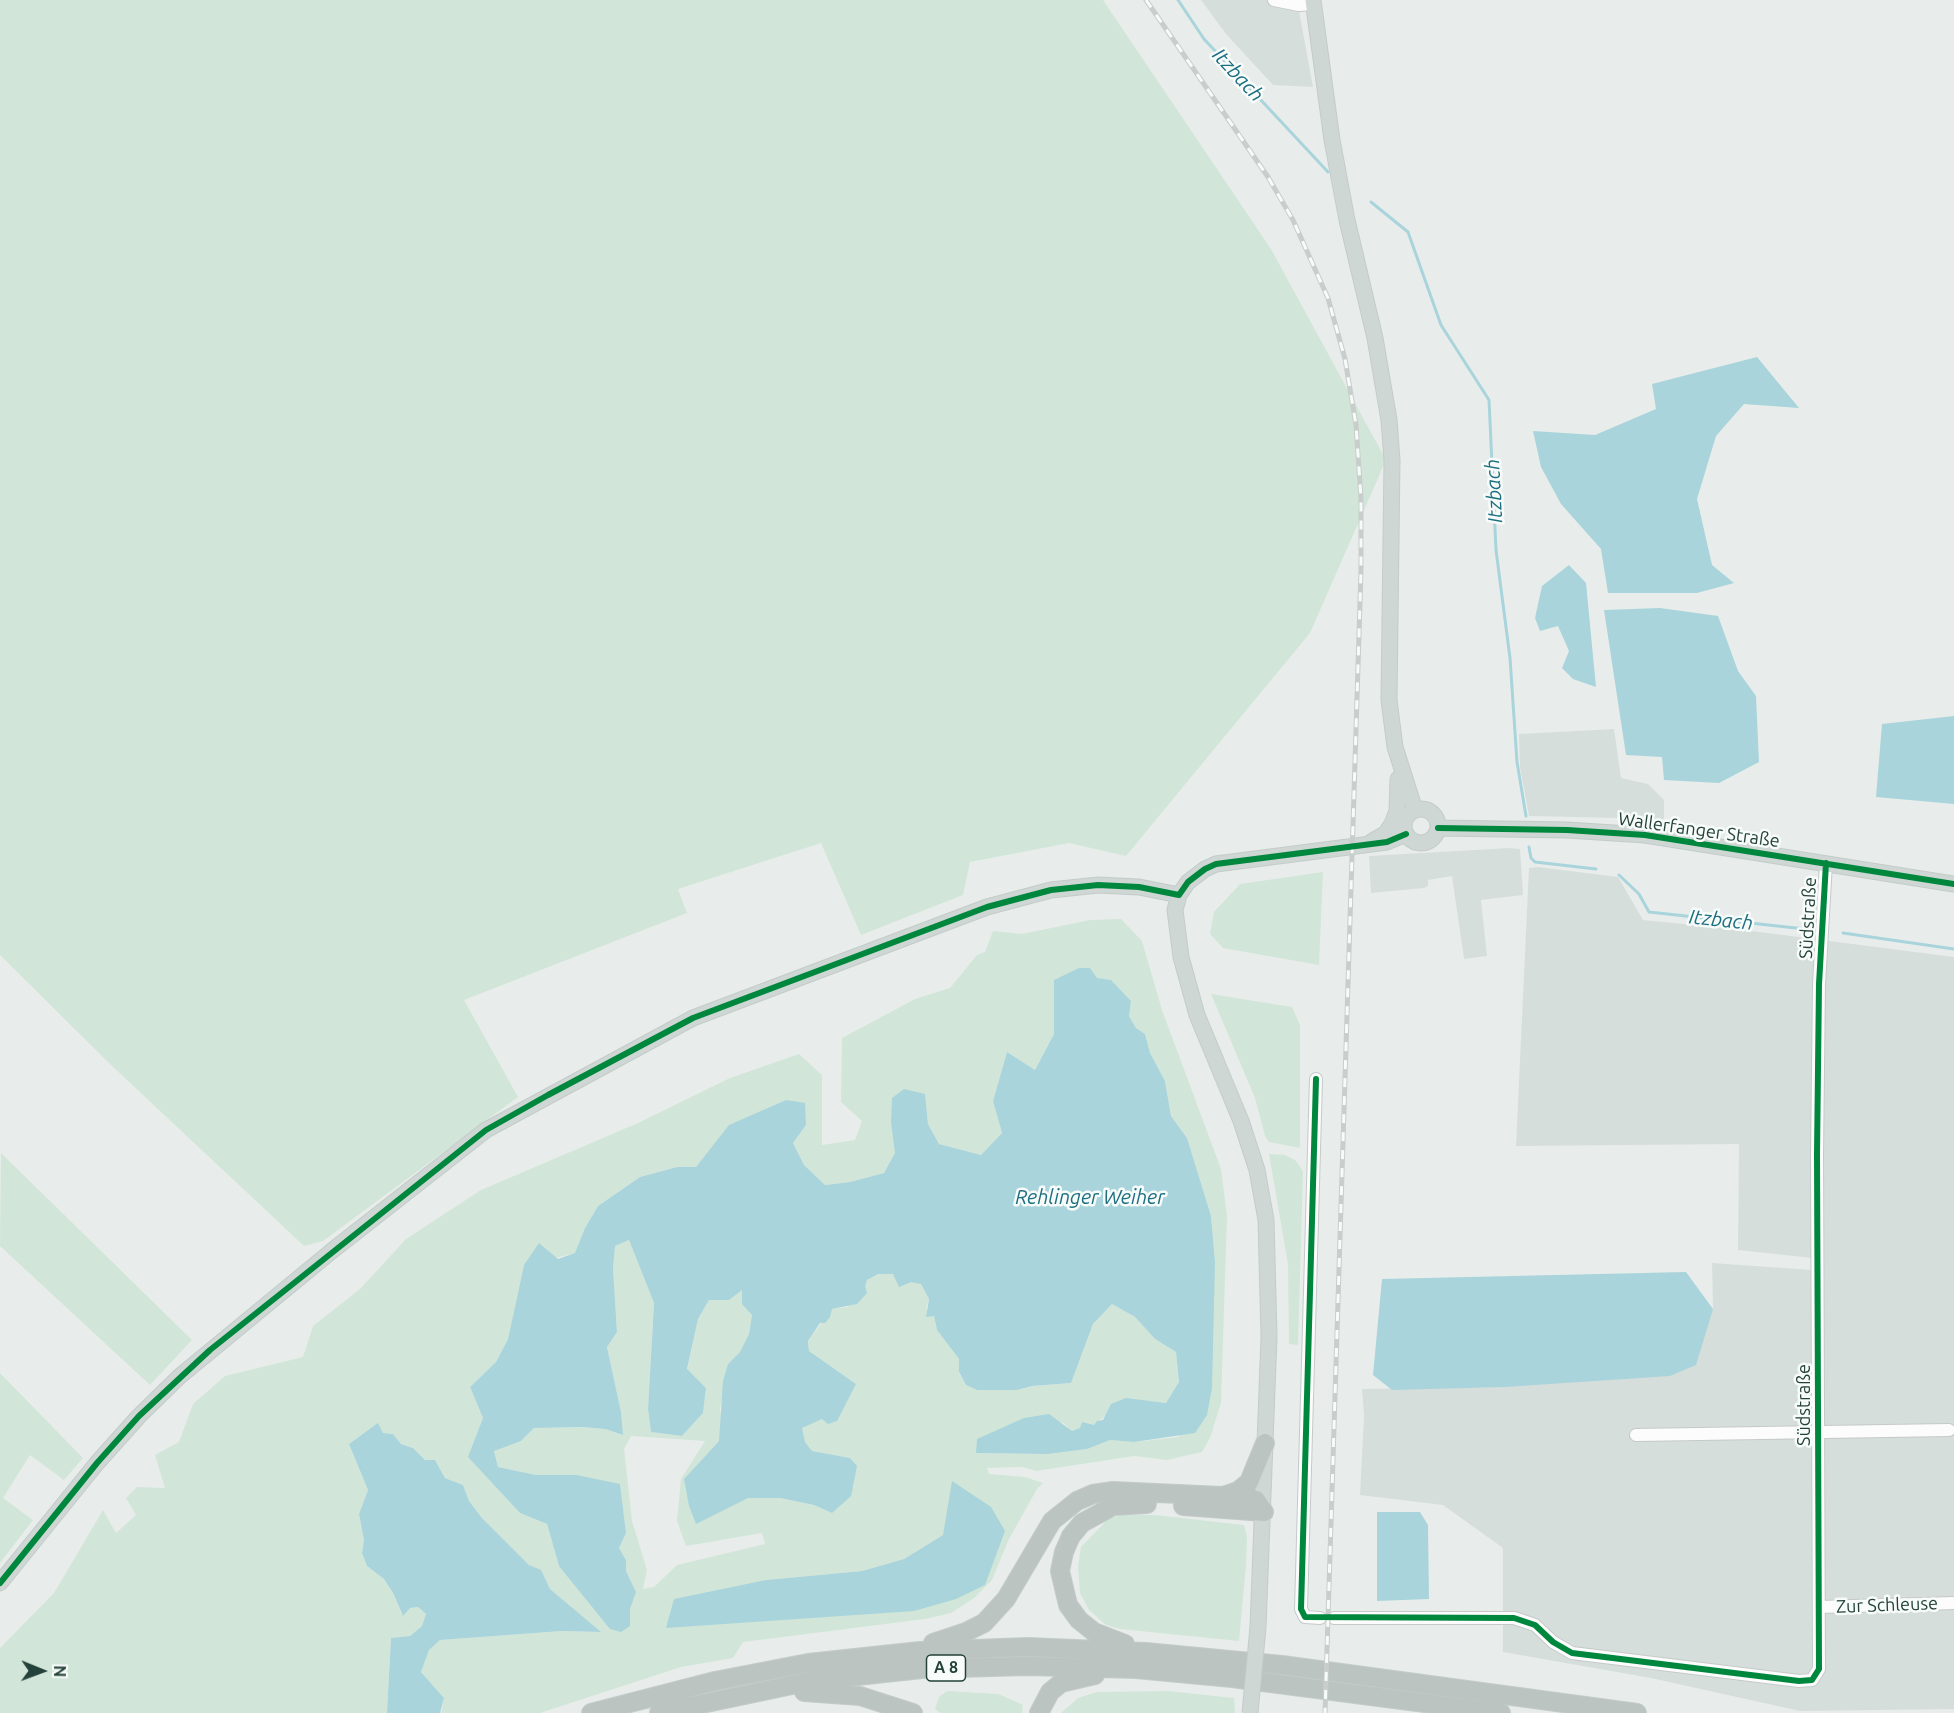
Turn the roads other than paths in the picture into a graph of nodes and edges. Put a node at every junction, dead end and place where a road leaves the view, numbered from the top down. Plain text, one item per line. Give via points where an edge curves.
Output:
1 (1274, 0) edge
2 (1313, 2) edge
3 (1397, 754) junction
4 (1415, 810) junction
5 (1438, 828) junction
6 (1406, 834) junction
7 (1362, 844) junction
8 (1826, 863) junction
9 (1954, 884) edge
10 (1179, 895) junction
11 (1316, 1078) dead end
12 (1949, 1430) dead end
13 (1820, 1431) junction
14 (1636, 1435) dead end
15 (1265, 1443) junction
16 (1221, 1496) junction
17 (1264, 1512) junction
18 (0, 1583) edge
19 (1954, 1603) edge
20 (1820, 1607) junction
21 (1320, 1618) dead end
22 (1334, 1618) dead end
23 (1146, 1652) junction
24 (872, 1655) junction
25 (1136, 1669) junction
26 (758, 1691) junction
27 (591, 1713) edge
28 (659, 1713) edge
29 (913, 1713) edge
30 (1039, 1713) edge
31 (1250, 1713) edge
32 (1501, 1713) edge
33 (1637, 1713) edge

1 - 2 street via 1299,5
2 - 3 main road via 1332,140 1389,420 1392,481 1388,663
3 - 4 main road
3 - 7 main road via 1399,795 1392,824 1378,839
4 - 5 main road via 1432,813
4 - 6 main road via 1404,823
5 - 6 main road via 1427,842 1415,842
5 - 8 main road, Wallerfanger Straße via 1611,832
6 - 7 main road via 1387,842
7 - 10 main road via 1222,863 1204,869
8 - 9 main road, Wallerfanger Straße
8 - 13 street, Südstraße via 1818,1133
10 - 15 main road via 1175,910 1181,957 1197,1014 1257,1170 1266,1220 1269,1337
10 - 18 main road via 1098,885 1051,890 987,907 693,1018 486,1130 180,1376 97,1463
11 - 21 street via 1301,1609 1305,1617
12 - 13 street, Südstraße
13 - 14 street, Südstraße
13 - 20 street, Südstraße
15 - 16 highway via 1249,1482 1238,1491
15 - 17 main road
16 - 17 highway via 1256,1500
16 - 24 highway via 1113,1491 1077,1501 1052,1521 1006,1599 984,1623 950,1639
17 - 23 highway via 1130,1503 1113,1506 1082,1522 1064,1552 1060,1571 1068,1605 1094,1632
17 - 31 main road, bridge
19 - 20 street, Zur Schleuse
20 - 22 street, Südstraße via 1820,1669 1812,1680 1799,1681 1572,1653 1535,1625 1514,1618
23 - 24 highway, A 8 via 1028,1647
23 - 33 highway, A 8 via 1282,1665
24 - 27 highway, A 8 via 754,1672
25 - 26 highway, A 8 via 1028,1665 922,1669
25 - 30 highway via 1061,1683 1050,1692
25 - 32 highway, A 8 via 1280,1683
26 - 28 highway, A 8
26 - 29 highway via 849,1694 887,1702

